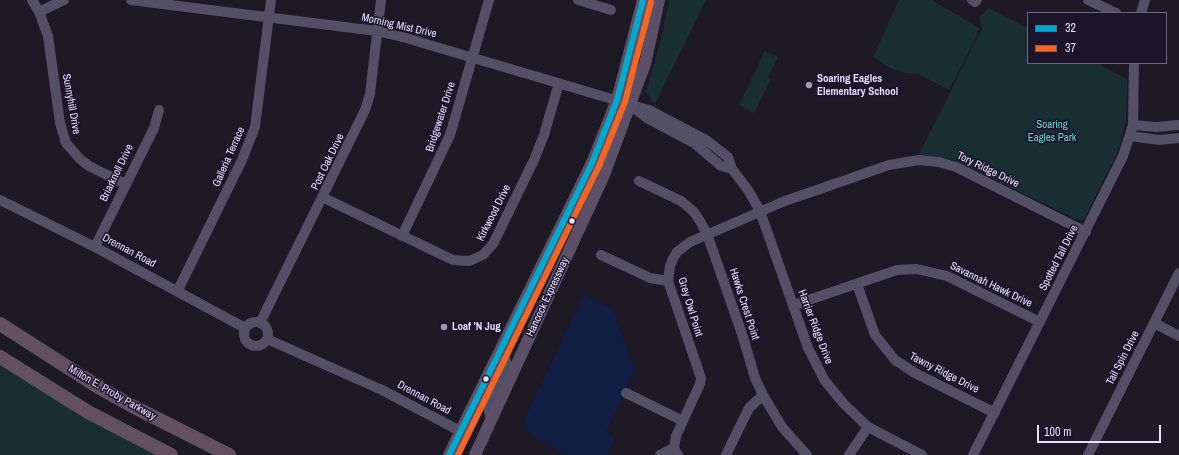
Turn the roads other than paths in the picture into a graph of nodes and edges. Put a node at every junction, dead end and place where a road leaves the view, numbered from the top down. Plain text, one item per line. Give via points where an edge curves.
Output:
1 (32, 0) edge
2 (64, 0) edge
3 (132, 0) edge
4 (271, 0) edge
5 (381, 0) edge
6 (489, 0) edge
7 (578, 0) edge
8 (643, 0) edge
9 (659, 0) edge
10 (1088, 0) edge
11 (1145, 0) edge
12 (611, 10) dead end
13 (39, 12) junction
14 (1114, 12) edge
15 (1141, 12) edge
16 (268, 18) junction
17 (377, 32) junction
18 (472, 57) junction
19 (1134, 64) edge
20 (559, 83) junction
21 (617, 100) junction
22 (631, 106) junction
23 (159, 110) dead end
24 (1133, 125) junction
25 (1179, 125) edge
26 (1130, 136) junction
27 (1179, 138) edge
28 (639, 181) dead end
29 (125, 184) junction
30 (324, 198) junction
31 (0, 200) edge
32 (760, 211) junction
33 (1086, 232) junction
34 (707, 234) junction
35 (402, 236) junction
36 (95, 247) junction
37 (601, 255) dead end
38 (476, 258) junction
39 (478, 269) dead end
40 (1179, 273) edge
41 (668, 281) junction
42 (857, 284) junction
43 (178, 290) junction
44 (794, 305) junction
45 (1040, 322) junction
46 (260, 323) junction
47 (1154, 323) junction
48 (0, 324) edge
49 (245, 328) junction
50 (1179, 336) edge
51 (267, 339) junction
52 (501, 348) junction
53 (0, 358) edge
54 (626, 394) dead end
55 (763, 395) junction
56 (995, 412) junction
57 (491, 421) junction
58 (683, 421) junction
59 (868, 427) junction
60 (460, 431) junction
61 (676, 452) edge
62 (171, 455) edge
63 (229, 455) edge
64 (449, 455) edge
65 (475, 455) edge
66 (660, 455) edge
67 (726, 455) edge
68 (807, 455) edge
69 (849, 455) edge
70 (922, 455) edge
71 (974, 455) edge
72 (1088, 455) edge

1 - 13 street, Sunnyhill Drive
2 - 13 street
3 - 16 street, Morning Mist Drive
4 - 16 street, Galleria Terrace
5 - 17 street, Post Oak Drive
6 - 18 street, Bridgewater Drive
7 - 12 street
8 - 21 main road, Hancock Expressway
9 - 22 main road, Hancock Expressway via 645,64
10 - 14 street
11 - 15 street
13 - 29 street, Sunnyhill Drive via 48,36 60,123 66,143 89,166
16 - 17 street, Morning Mist Drive
16 - 43 street, Galleria Terrace via 255,127 251,141
17 - 18 street, Morning Mist Drive
17 - 30 street, Post Oak Drive via 370,94 365,110
18 - 20 street, Morning Mist Drive
18 - 35 street, Bridgewater Drive via 450,135
19 - 24 street, Spotted Tail Drive
20 - 21 street, Morning Mist Drive
20 - 38 street, Kirkwood Drive via 544,136 534,160 493,244 483,255
21 - 22 street, Morning Mist Drive
21 - 52 main road, Hancock Expressway via 592,163
22 - 32 street, Harrier Ridge Drive via 647,118 694,143 721,166 732,169
22 - 57 main road, Hancock Expressway via 604,175
23 - 29 street, Briarknoll Drive via 154,128
24 - 25 street via 1156,128
24 - 26 street, Spotted Tail Drive
26 - 27 street via 1159,140
26 - 33 street, Spotted Tail Drive
28 - 34 street, Hawks Crest Point via 675,197 687,206
29 - 36 street, Briarknoll Drive
30 - 35 street, Kirkwood Drive
30 - 46 street, Post Oak Drive
31 - 36 street, Drennan Road
32 - 33 street, Tory Ridge Drive via 889,165 919,160 956,167
32 - 34 street, Grey Owl Point
32 - 44 street, Harrier Ridge Drive
33 - 45 street, Spotted Tail Drive
34 - 41 street, Grey Owl Point via 677,252 670,266
34 - 55 street, Hawks Crest Point
35 - 38 street, Kirkwood Drive via 453,260 461,262
36 - 43 street, Drennan Road
37 - 41 street via 650,278
38 - 39 street
40 - 47 street, Tail Spin Drive
41 - 58 street, Grey Owl Point via 701,378
42 - 44 street, Savannah Hawk Drive
42 - 45 street, Savannah Hawk Drive via 897,270 929,271 951,278
42 - 56 street, Tawny Ridge Drive via 875,335 895,360 915,373
43 - 49 street, Drennan Road
44 - 59 street, Harrier Ridge Drive via 810,354 825,381
45 - 56 street, Spotted Tail Drive
46 - 49 street via 253,322
46 - 51 street via 268,331
47 - 50 street
47 - 72 street, Tail Spin Drive
48 - 63 highway, Milton E. Proby Parkway via 107,392
49 - 51 street via 244,335 250,344 262,344
51 - 60 street, Drennan Road via 382,390
52 - 57 street via 507,364 488,406
52 - 60 main road, Hancock Expressway
53 - 62 highway via 88,412
54 - 58 street
55 - 67 street via 749,408
55 - 68 street, Hawks Crest Point via 782,427
56 - 71 street, Spotted Tail Drive
57 - 65 main road, Hancock Expressway
58 - 61 street, Grey Owl Point via 676,436
59 - 69 street
59 - 70 street, Harrier Ridge Drive
60 - 64 main road, Hancock Expressway
61 - 66 street

